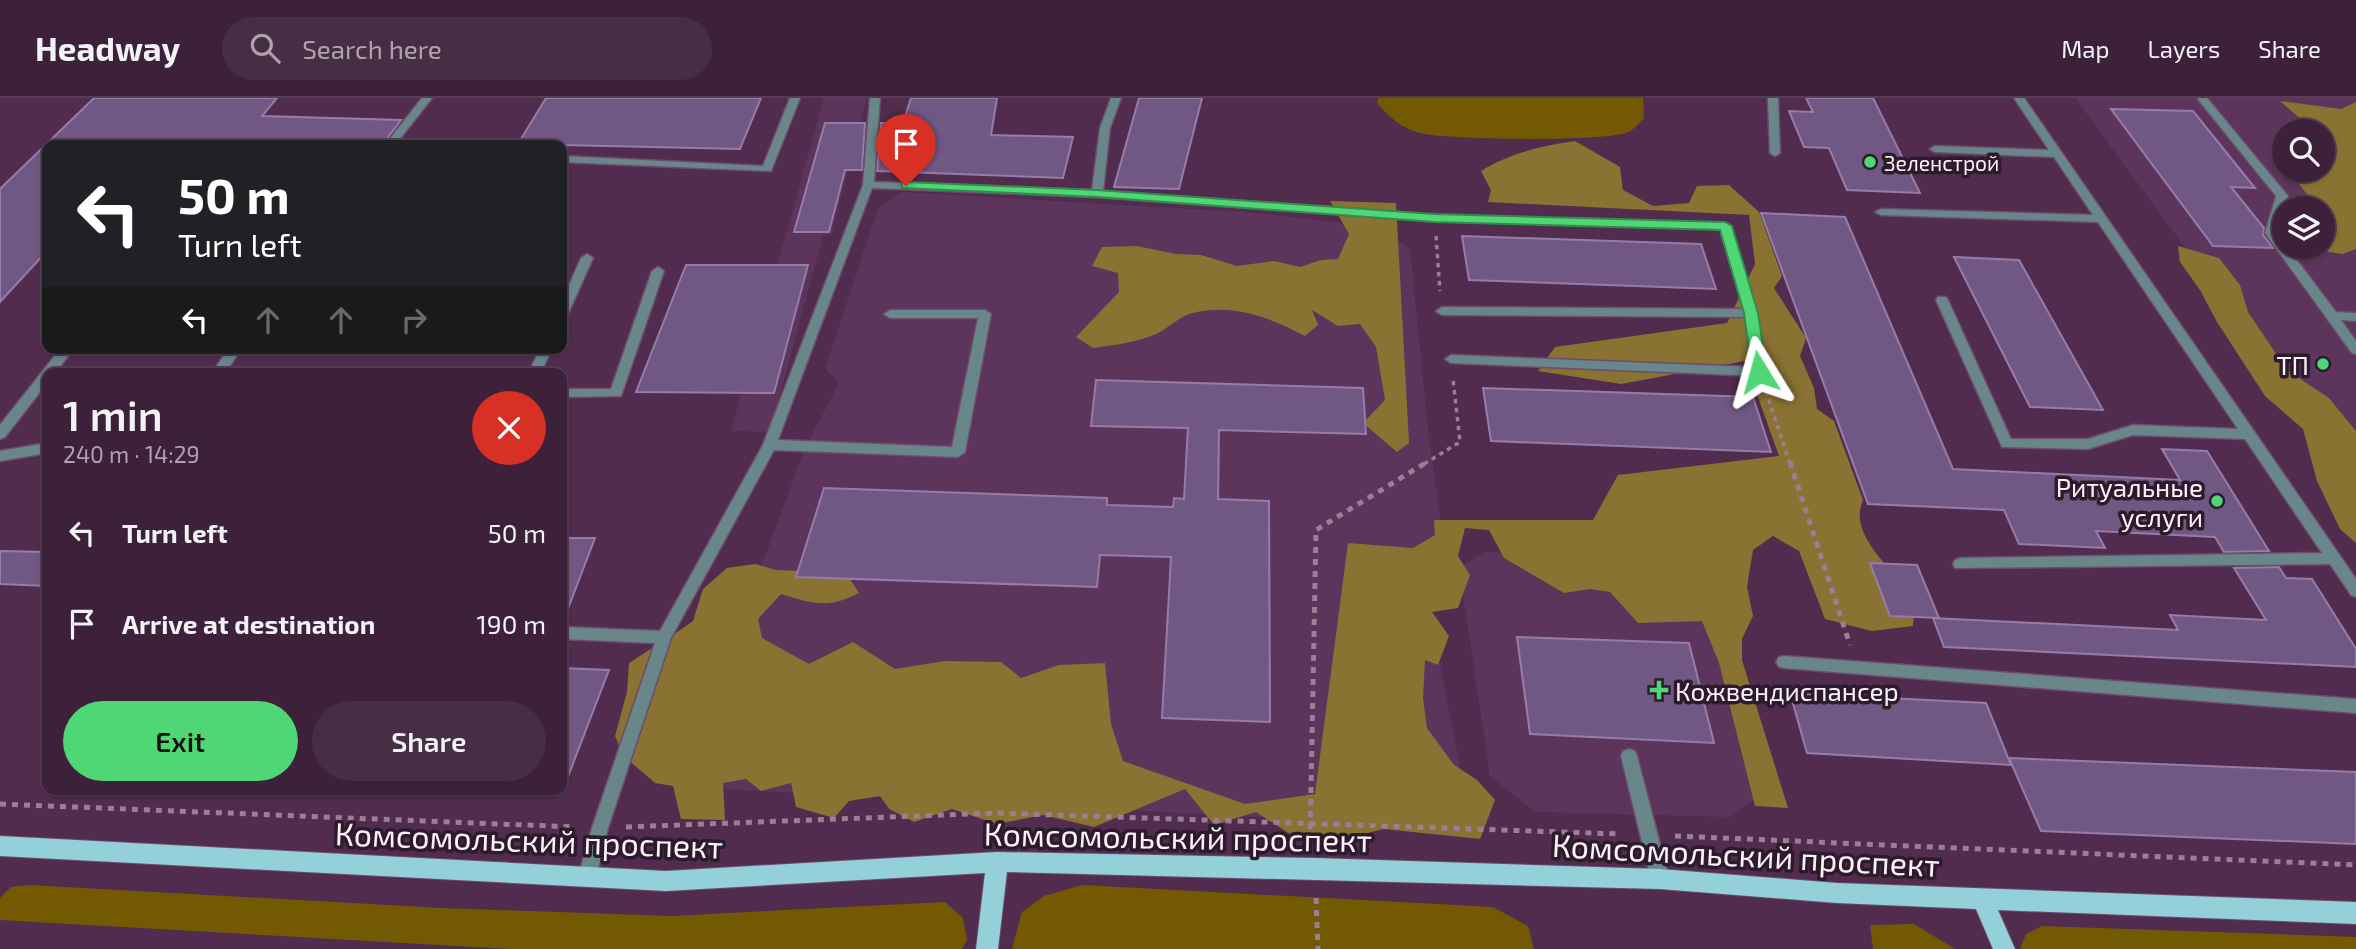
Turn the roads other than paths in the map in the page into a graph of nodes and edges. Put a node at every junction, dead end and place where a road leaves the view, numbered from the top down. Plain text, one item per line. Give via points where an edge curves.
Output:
1 (427, 98) edge
2 (795, 98) edge
3 (875, 98) edge
4 (1116, 98) edge
5 (1773, 98) edge
6 (2019, 98) edge
7 (2202, 98) edge
8 (394, 140) edge
9 (1935, 149) dead end
10 (1775, 153) dead end
11 (2059, 154) junction
12 (567, 159) edge
13 (869, 185) junction
14 (1097, 194) junction
15 (1881, 212) dead end
16 (2101, 219) junction
17 (587, 258) dead end
18 (658, 271) dead end
19 (1942, 300) dead end
20 (567, 303) edge
21 (1442, 311) road end
22 (1751, 313) junction
23 (890, 314) dead end
24 (2332, 316) junction
25 (2356, 317) edge
26 (2356, 350) edge
27 (63, 354) edge
28 (1451, 359) road end
29 (53, 368) edge
30 (42, 381) edge
31 (567, 393) edge
32 (0, 433) edge
33 (2250, 434) junction
34 (770, 445) junction
35 (42, 450) edge
36 (0, 456) edge
37 (2333, 558) junction
38 (1960, 564) dead end
39 (2356, 591) edge
40 (567, 633) edge
41 (664, 637) junction
42 (1784, 662) dead end
43 (2356, 706) edge
44 (1629, 756) dead end
45 (0, 846) edge
46 (997, 862) junction
47 (587, 878) junction
48 (1660, 879) junction
49 (1982, 897) junction
50 (2356, 913) edge
51 (987, 949) edge
52 (2004, 949) edge

1 - 8 lane
2 - 12 lane via 767,169
3 - 13 lane
4 - 14 lane via 1105,128
5 - 10 lane
6 - 11 lane
7 - 24 lane via 2282,196 2271,233
9 - 11 lane
11 - 16 lane
13 - 14 lane
13 - 34 lane
14 - 22 lane via 1434,218 1725,226
15 - 16 lane
16 - 33 lane
17 - 20 lane
18 - 31 lane via 616,393
19 - 33 lane via 2007,444 2088,444 2133,430
21 - 22 lane
22 - 28 lane via 1759,372
23 - 34 lane via 985,314 958,452
24 - 25 lane
24 - 26 lane
27 - 29 lane
30 - 32 lane
33 - 37 lane
34 - 41 lane
35 - 36 lane
37 - 38 lane
37 - 39 lane
40 - 41 lane
41 - 47 lane
42 - 43 lane
44 - 48 lane
45 - 47 main road, Комсомольский проспект
46 - 47 main road, Комсомольский проспект via 666,881
46 - 48 main road, Комсомольский проспект
46 - 51 main road
48 - 49 main road, Комсомольский проспект via 1837,893
49 - 50 main road, Комсомольский проспект
49 - 52 main road

